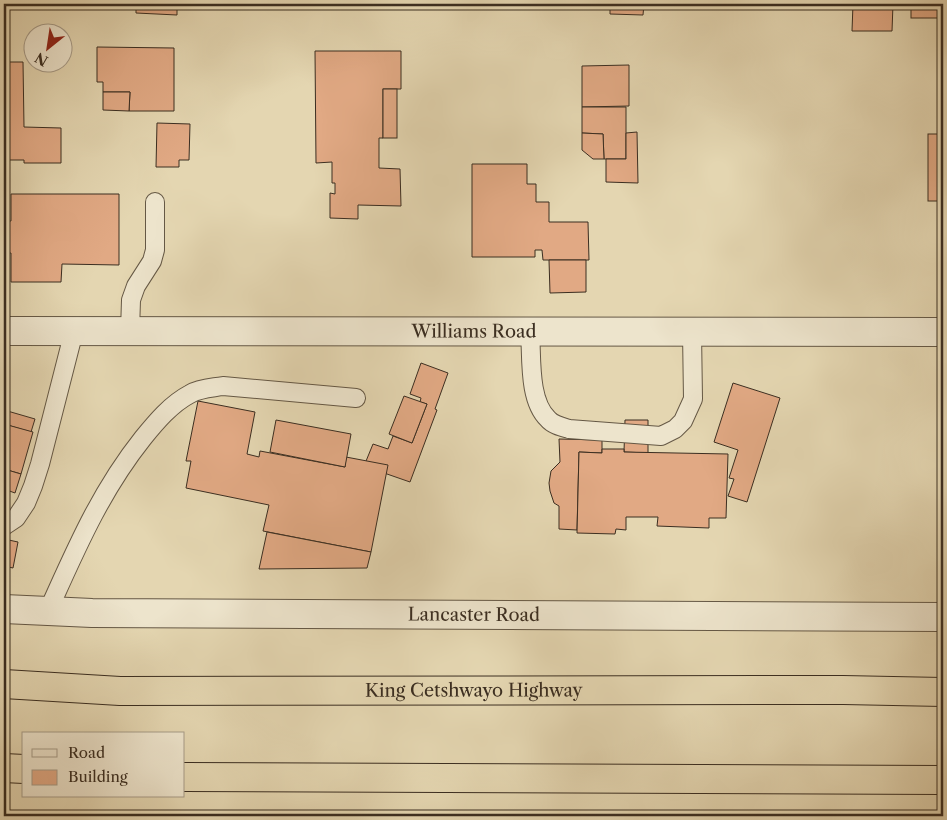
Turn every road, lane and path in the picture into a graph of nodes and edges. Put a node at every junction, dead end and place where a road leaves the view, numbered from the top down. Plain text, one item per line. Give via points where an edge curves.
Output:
1 (155, 202) dead end
2 (4, 331) edge
3 (74, 331) junction
4 (130, 331) junction
5 (530, 331) junction
6 (692, 332) junction
7 (943, 332) edge
8 (356, 398) dead end
9 (4, 526) edge
10 (4, 608) edge
11 (48, 611) junction
12 (943, 617) edge
13 (4, 684) edge
14 (943, 692) edge
15 (4, 768) edge
16 (22, 770) edge
17 (185, 777) edge
18 (943, 780) edge

1 - 4 lane via 155,250 131,300
2 - 3 street, Williams Road
3 - 4 street, Williams Road
3 - 9 lane via 33,486 16,518
4 - 5 street, Williams Road
5 - 6 street, Williams Road
5 - 6 lane via 536,401 548,420 569,429 661,436 683,421 693,399
6 - 7 street, Williams Road
8 - 11 lane via 223,386 204,388 190,394 170,408 124,462 96,506
10 - 11 street, Lancaster Road
11 - 12 street, Lancaster Road
13 - 14 highway, King Cetshwayo Highway via 120,691
15 - 16 highway
17 - 18 highway

